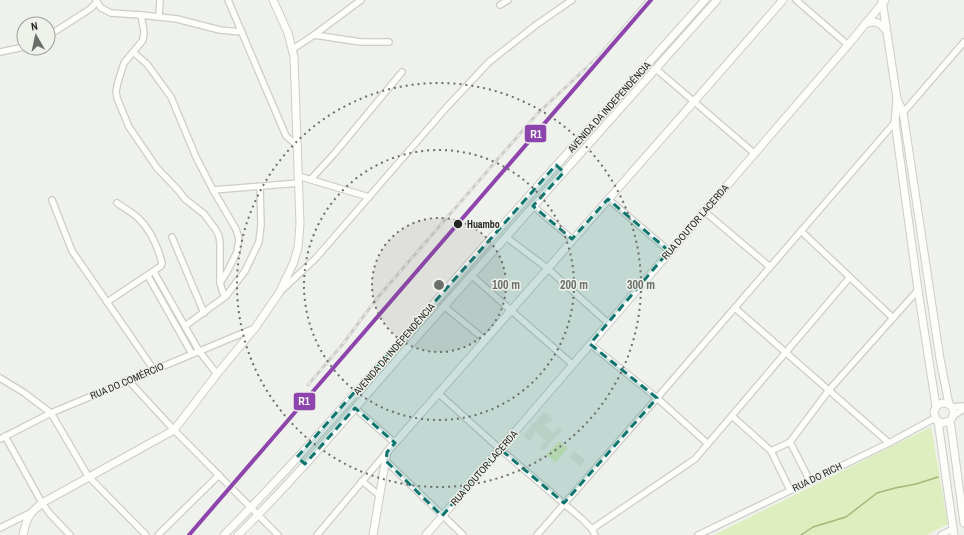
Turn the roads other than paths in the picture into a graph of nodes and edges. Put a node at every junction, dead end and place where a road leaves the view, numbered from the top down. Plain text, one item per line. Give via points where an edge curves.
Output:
1 (160, 0) edge
2 (228, 0) edge
3 (273, 0) edge
4 (361, 0) edge
5 (508, 0) edge
6 (572, 0) edge
7 (705, 0) edge
8 (717, 0) edge
9 (783, 0) edge
10 (796, 0) edge
11 (96, 1) edge
12 (883, 1) edge
13 (500, 5) dead end
14 (141, 15) junction
15 (159, 17) junction
16 (864, 24) junction
17 (679, 29) junction
18 (886, 30) junction
19 (56, 31) edge
20 (242, 32) junction
21 (686, 35) junction
22 (314, 36) junction
23 (389, 42) dead end
24 (964, 42) edge
25 (848, 45) junction
26 (16, 49) edge
27 (293, 49) junction
28 (0, 52) edge
29 (133, 52) junction
30 (656, 69) junction
31 (402, 72) dead end
32 (618, 96) junction
33 (897, 99) junction
34 (693, 101) junction
35 (626, 102) junction
36 (903, 112) junction
37 (895, 122) junction
38 (298, 146) junction
39 (754, 153) junction
40 (556, 165) junction
41 (564, 172) junction
42 (298, 179) junction
43 (311, 179) junction
44 (260, 187) junction
45 (213, 190) junction
46 (369, 197) junction
47 (608, 199) junction
48 (52, 200) dead end
49 (117, 203) dead end
50 (533, 206) junction
51 (704, 211) junction
52 (801, 231) junction
53 (172, 237) dead end
54 (506, 237) junction
55 (572, 239) junction
56 (481, 250) junction
57 (669, 251) junction
58 (488, 256) junction
59 (547, 268) junction
60 (770, 268) junction
61 (154, 272) junction
62 (471, 275) junction
63 (148, 276) junction
64 (850, 277) junction
65 (220, 284) junction
66 (918, 290) junction
67 (279, 293) junction
68 (226, 296) junction
69 (107, 302) junction
70 (444, 306) junction
71 (735, 308) junction
72 (511, 310) junction
73 (204, 313) junction
74 (893, 318) junction
75 (608, 323) junction
76 (185, 326) junction
77 (255, 328) junction
78 (484, 340) junction
79 (590, 344) junction
80 (199, 351) junction
81 (786, 352) junction
82 (192, 354) junction
83 (390, 354) junction
84 (397, 359) junction
85 (572, 364) junction
86 (154, 370) junction
87 (217, 374) junction
88 (0, 378) edge
89 (128, 380) junction
90 (829, 390) junction
91 (438, 393) junction
92 (657, 398) junction
93 (936, 406) junction
94 (950, 406) junction
95 (964, 407) edge
96 (355, 408) junction
97 (51, 413) junction
98 (732, 416) junction
99 (952, 419) junction
100 (937, 420) junction
101 (174, 430) junction
102 (3, 437) edge
103 (790, 442) junction
104 (889, 442) junction
105 (395, 443) junction
106 (708, 444) junction
107 (500, 449) junction
108 (771, 451) junction
109 (387, 452) junction
110 (297, 457) junction
111 (386, 462) junction
112 (291, 464) junction
113 (305, 464) junction
114 (299, 471) junction
115 (219, 475) junction
116 (88, 476) junction
117 (362, 481) junction
118 (810, 481) junction
119 (790, 490) junction
120 (380, 496) junction
121 (42, 503) junction
122 (564, 504) junction
123 (251, 508) junction
124 (30, 513) junction
125 (258, 516) junction
126 (442, 516) junction
127 (964, 519) edge
128 (0, 528) edge
129 (592, 529) junction
130 (954, 532) edge
131 (23, 535) edge
132 (70, 535) edge
133 (146, 535) edge
134 (158, 535) edge
135 (224, 535) edge
136 (238, 535) edge
137 (278, 535) edge
138 (317, 535) edge
139 (373, 535) edge
140 (426, 535) edge
141 (463, 535) edge
142 (537, 535) edge
143 (595, 535) edge
144 (698, 535) edge
145 (941, 535) edge

1 - 15 street
2 - 20 street
3 - 27 main road
4 - 22 street
5 - 13 street
6 - 46 street via 489,62
7 - 17 main road, AVENIDA DA INDEPENDÊNCIA
8 - 21 main road, AVENIDA DA INDEPENDÊNCIA
9 - 34 main road
10 - 25 street
11 - 14 street via 101,8 111,13
11 - 19 street via 90,9
12 - 16 main road, RUA DOUTOR LACERDA
12 - 18 main road
14 - 15 street
14 - 29 street via 144,36
15 - 20 street via 225,31
16 - 18 main road via 880,23
16 - 25 main road, RUA DOUTOR LACERDA
17 - 21 main road
17 - 32 main road, AVENIDA DA INDEPENDÊNCIA
18 - 33 main road
20 - 38 street via 286,136
21 - 30 main road, AVENIDA DA INDEPENDÊNCIA
22 - 23 street via 361,42
22 - 27 street
24 - 36 street
25 - 39 main road, RUA DOUTOR LACERDA
26 - 28 street
27 - 38 main road
29 - 45 street via 147,64 171,97
29 - 65 street via 124,63 118,82 117,98 129,127 158,168 185,199 204,214 219,236
30 - 34 street
30 - 35 main road, AVENIDA DA INDEPENDÊNCIA
31 - 43 street
32 - 35 main road
32 - 40 main road, AVENIDA DA INDEPENDÊNCIA
33 - 36 main road
33 - 37 main road
34 - 39 street
34 - 47 main road
35 - 41 main road, AVENIDA DA INDEPENDÊNCIA
36 - 37 street
36 - 94 main road via 940,359
37 - 52 street
37 - 66 main road
38 - 42 main road
39 - 51 main road, RUA DOUTOR LACERDA
40 - 41 main road
40 - 56 main road, AVENIDA DA INDEPENDÊNCIA
41 - 50 main road, AVENIDA DA INDEPENDÊNCIA
42 - 43 street
42 - 44 street
42 - 67 main road via 298,248
43 - 46 street
44 - 45 street
44 - 68 street via 259,242 245,271
45 - 65 street via 236,229 239,239 237,252
46 - 67 street via 316,258
47 - 55 main road
47 - 57 street
48 - 69 street via 72,251
49 - 61 street via 139,218 148,229 162,263
50 - 54 main road, AVENIDA DA INDEPENDÊNCIA
50 - 55 street
51 - 57 main road, RUA DOUTOR LACERDA
51 - 60 street
52 - 60 street
52 - 64 street
53 - 73 street
54 - 58 main road, AVENIDA DA INDEPENDÊNCIA
54 - 59 street
55 - 59 main road
56 - 58 main road
56 - 83 main road, AVENIDA DA INDEPENDÊNCIA
57 - 75 main road, RUA DOUTOR LACERDA
58 - 62 main road, AVENIDA DA INDEPENDÊNCIA
59 - 72 main road
59 - 75 street
60 - 71 street
61 - 63 street
61 - 76 street
62 - 70 main road, AVENIDA DA INDEPENDÊNCIA
62 - 72 street
63 - 69 street
63 - 82 street
64 - 74 street
64 - 81 street
65 - 68 street
66 - 74 street
66 - 93 main road
67 - 77 main road
68 - 73 street
69 - 86 street
70 - 78 street
70 - 84 main road, AVENIDA DA INDEPENDÊNCIA
71 - 81 street
71 - 92 street
72 - 78 main road
72 - 85 street
73 - 76 street
74 - 90 street
75 - 79 main road, RUA DOUTOR LACERDA
76 - 80 street
77 - 80 street, RUA DO COMÉRCIO
77 - 87 main road
78 - 91 main road
79 - 85 main road, RUA DOUTOR LACERDA
79 - 92 street
80 - 82 street, RUA DO COMÉRCIO
80 - 87 street
81 - 90 street
81 - 98 street
82 - 86 street, RUA DO COMÉRCIO
83 - 84 main road
83 - 110 main road, AVENIDA DA INDEPENDÊNCIA
84 - 96 main road, AVENIDA DA INDEPENDÊNCIA
85 - 107 main road, RUA DOUTOR LACERDA
86 - 89 street, RUA DO COMÉRCIO
87 - 101 main road
88 - 97 street
89 - 97 street, RUA DO COMÉRCIO
89 - 101 street
90 - 103 street
90 - 104 street
91 - 105 main road
91 - 107 street
92 - 106 street
92 - 122 street
93 - 94 main road via 942,403
93 - 100 main road via 934,412
94 - 95 street
94 - 99 main road via 953,410
95 - 99 street
96 - 105 street
96 - 113 main road, AVENIDA DA INDEPENDÊNCIA
97 - 102 street, RUA DO COMÉRCIO
97 - 116 street
98 - 106 street
98 - 108 street
99 - 100 main road via 942,423
99 - 127 main road
100 - 104 street, RUA DO RICH
100 - 130 main road
101 - 115 street
101 - 116 main road
102 - 121 street
103 - 108 street
103 - 118 street
104 - 118 street, RUA DO RICH
105 - 109 main road
106 - 129 street via 695,459
107 - 122 street
107 - 126 main road, RUA DOUTOR LACERDA
108 - 119 street
109 - 111 main road
109 - 117 street
110 - 112 main road, AVENIDA DA INDEPENDÊNCIA
110 - 113 main road
111 - 120 main road
111 - 126 street
112 - 114 main road
112 - 123 main road, AVENIDA DA INDEPENDÊNCIA
113 - 114 main road, AVENIDA DA INDEPENDÊNCIA
114 - 125 main road, AVENIDA DA INDEPENDÊNCIA
115 - 123 street
115 - 134 street
116 - 121 main road
116 - 133 street
117 - 120 street
117 - 138 street
118 - 119 street, RUA DO RICH
119 - 144 street, RUA DO RICH
120 - 139 main road
121 - 124 main road
121 - 132 street
122 - 129 street
122 - 142 street
123 - 125 street
123 - 135 main road, AVENIDA DA INDEPENDÊNCIA
124 - 128 street
124 - 131 main road
125 - 136 main road, AVENIDA DA INDEPENDÊNCIA
125 - 137 street
126 - 140 main road, RUA DOUTOR LACERDA
126 - 141 street
129 - 143 street
130 - 145 street

